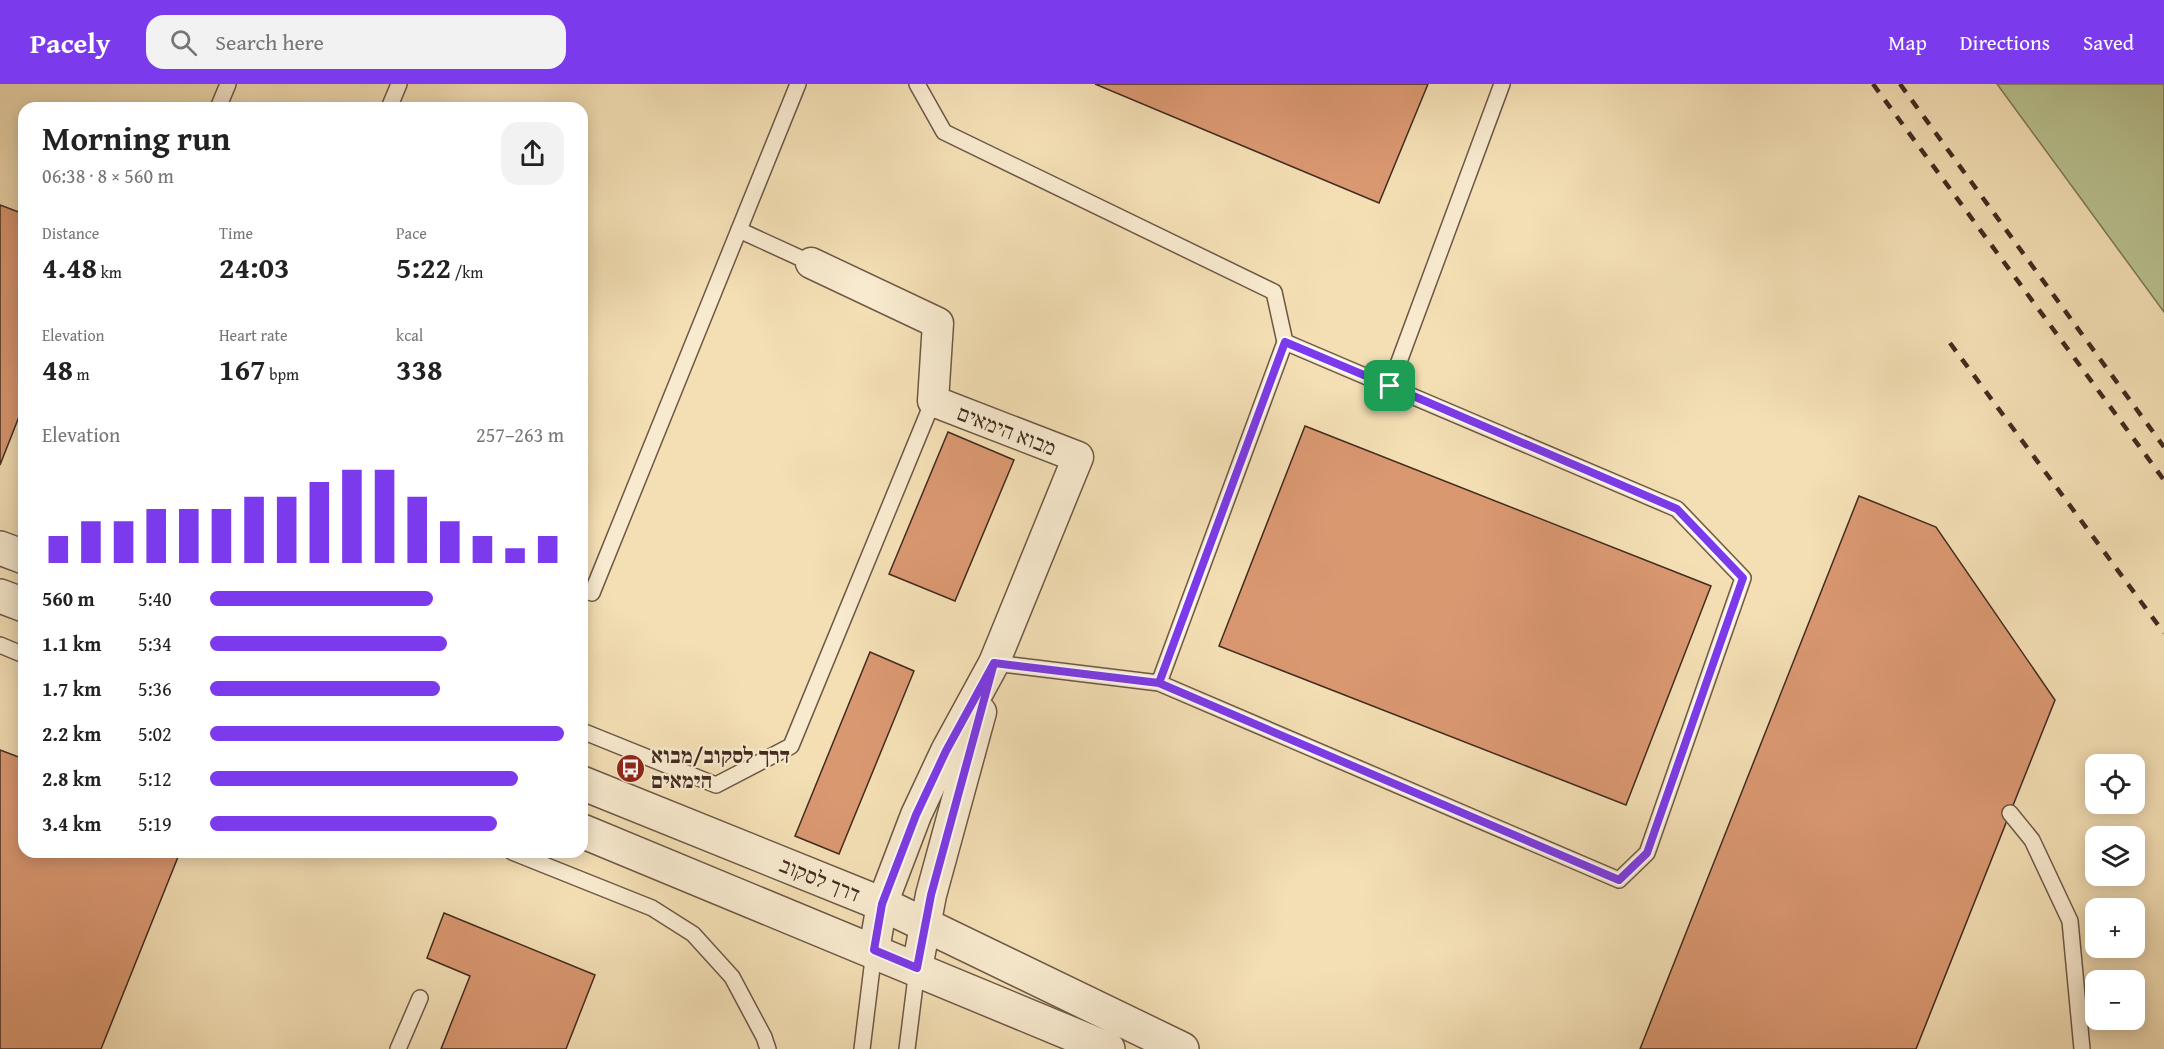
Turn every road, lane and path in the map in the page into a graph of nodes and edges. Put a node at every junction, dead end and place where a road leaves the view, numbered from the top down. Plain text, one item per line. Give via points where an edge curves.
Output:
1 (228, 84) edge
2 (399, 84) edge
3 (798, 84) edge
4 (917, 84) edge
5 (1502, 84) edge
6 (220, 102) edge
7 (392, 102) edge
8 (740, 230) junction
9 (811, 263) joint
10 (1285, 342) junction
11 (1390, 386) junction
12 (933, 401) junction
13 (0, 548) edge
14 (18, 555) edge
15 (588, 591) edge
16 (0, 596) edge
17 (18, 603) edge
18 (0, 645) edge
19 (18, 652) edge
20 (994, 663) junction
21 (1159, 683) junction
22 (588, 733) edge
23 (588, 785) edge
24 (2010, 813) dead end
25 (588, 833) edge
26 (527, 858) edge
27 (882, 904) junction
28 (924, 923) junction
29 (874, 950) junction
30 (917, 968) junction
31 (420, 998) dead end
32 (862, 1047) edge
33 (398, 1049) edge
34 (768, 1049) edge
35 (907, 1049) edge
36 (1108, 1049) edge
37 (1182, 1049) edge
38 (2082, 1049) edge

1 - 6 lane
2 - 7 lane
3 - 8 lane
4 - 10 lane via 944,132 1274,292
5 - 11 lane
8 - 9 lane
8 - 15 lane via 592,593
9 - 12 street, מבוא הימאים via 938,322
10 - 11 lane
10 - 21 lane
11 - 21 lane via 1677,509 1743,578 1647,853 1619,880
12 - 20 street, מבוא הימאים via 1078,457
12 - 22 lane via 791,746 717,785
13 - 14 street
16 - 17 street
18 - 19 lane
20 - 21 lane
20 - 27 street, מבוא הימאים via 916,815
20 - 28 street, מבוא הימאים
23 - 27 street, דרך לסקוב
24 - 38 lane via 2032,840 2070,921
25 - 29 street, דרך לסקוב
26 - 34 lane via 652,908 693,934 732,977
27 - 28 street, דרך לסקוב
27 - 29 street, מבוא הימאים
28 - 30 street, מבוא הימאים
28 - 37 street, דרך לסקוב
29 - 30 street, דרך לסקוב
29 - 32 lane
30 - 35 lane
30 - 36 street, דרך לסקוב
31 - 33 lane

